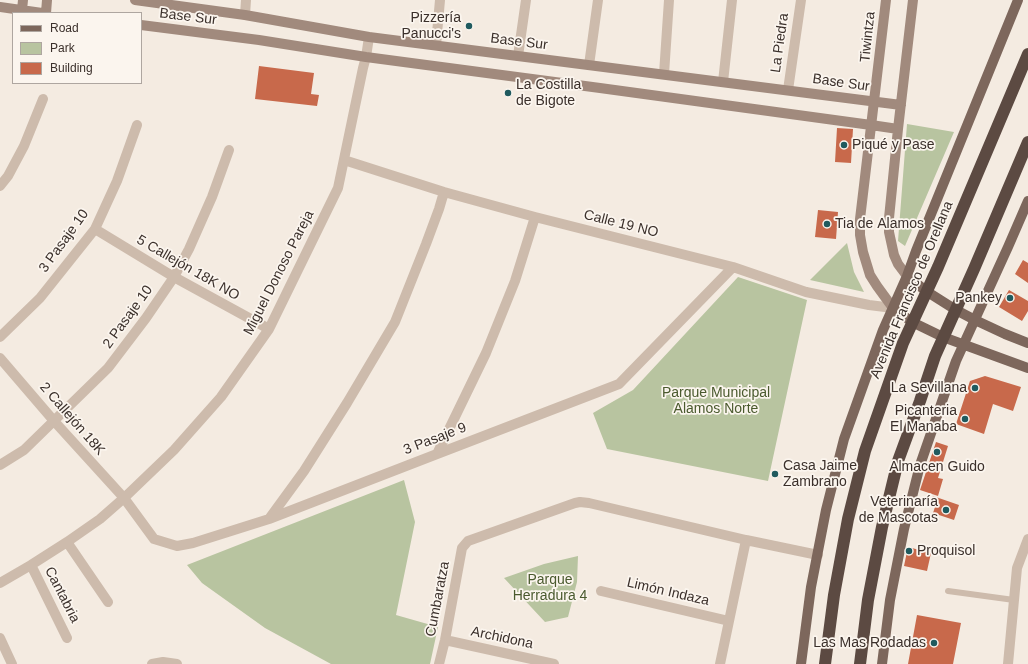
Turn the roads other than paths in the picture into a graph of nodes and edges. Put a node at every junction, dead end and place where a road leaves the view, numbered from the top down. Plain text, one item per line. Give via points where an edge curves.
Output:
1 (47, 0) edge
2 (135, 0) edge
3 (246, 0) edge
4 (440, 0) edge
5 (526, 0) edge
6 (598, 0) edge
7 (669, 0) edge
8 (732, 0) edge
9 (801, 0) edge
10 (886, 0) edge
11 (913, 0) edge
12 (1018, 0) edge
13 (152, 1) edge
14 (23, 5) edge
15 (0, 7) edge
16 (40, 12) edge
17 (46, 12) edge
18 (245, 15) junction
19 (142, 25) edge
20 (369, 37) junction
21 (436, 45) junction
22 (1028, 54) edge
23 (518, 56) junction
24 (366, 57) junction
25 (589, 65) junction
26 (664, 74) junction
27 (723, 82) junction
28 (788, 90) junction
29 (42, 99) dead end
30 (874, 101) junction
31 (901, 105) junction
32 (137, 125) dead end
33 (871, 125) junction
34 (898, 129) junction
35 (1028, 142) edge
36 (229, 150) dead end
37 (344, 160) junction
38 (0, 186) edge
39 (444, 192) junction
40 (1028, 200) edge
41 (535, 217) junction
42 (95, 229) junction
43 (733, 267) junction
44 (907, 276) junction
45 (174, 277) junction
46 (926, 291) junction
47 (892, 308) junction
48 (956, 310) junction
49 (975, 320) junction
50 (912, 322) junction
51 (269, 329) junction
52 (943, 337) junction
53 (0, 338) edge
54 (1028, 342) edge
55 (963, 345) junction
56 (0, 358) edge
57 (1028, 368) edge
58 (54, 421) junction
59 (437, 454) junction
60 (0, 465) edge
61 (124, 498) junction
62 (269, 519) junction
63 (1028, 539) edge
64 (746, 540) junction
65 (67, 542) junction
66 (818, 555) junction
67 (31, 565) junction
68 (0, 583) edge
69 (601, 591) dead end
70 (948, 591) dead end
71 (1014, 600) junction
72 (108, 602) dead end
73 (729, 620) junction
74 (0, 638) edge
75 (67, 638) dead end
76 (445, 640) junction
77 (12, 664) edge
78 (152, 664) edge
79 (177, 664) edge
80 (439, 664) edge
81 (554, 664) edge
82 (720, 664) edge
83 (801, 664) edge
84 (825, 664) edge
85 (860, 664) edge
86 (882, 664) edge
87 (1008, 664) edge

1 - 17 street
2 - 13 street, Base Sur
3 - 18 street
4 - 21 street
5 - 23 street
6 - 25 street
7 - 26 street
8 - 27 street
9 - 28 street, La Piedra
10 - 30 street, Tiwintza
11 - 31 street
12 - 44 main road, Avenida Francisco de Orellana
13 - 18 street, Base Sur
14 - 15 street
14 - 16 street
18 - 20 street, Base Sur
19 - 24 street, Base Sur
20 - 21 street, Base Sur
20 - 24 street, Miguel Donoso Pareja
21 - 23 street, Base Sur
22 - 46 highway, Avenida Francisco de Orellana
23 - 25 street, Base Sur
24 - 33 street, Base Sur
24 - 37 street, Miguel Donoso Pareja
25 - 26 street, Base Sur
26 - 27 street, Base Sur
27 - 28 street, Base Sur
28 - 30 street, Base Sur
29 - 38 street via 24,146
30 - 31 street, Base Sur
30 - 33 street, Tiwintza
31 - 34 street
32 - 42 street, 3 Pasaje 10 via 117,181
33 - 34 street, Base Sur
33 - 47 street, Tiwintza via 860,235 870,275
34 - 44 street via 889,232 894,255
35 - 48 highway
36 - 45 street, 2 Pasaje 10 via 212,197
37 - 39 street, Calle 19 NO
37 - 51 street, Miguel Donoso Pareja via 338,188
39 - 41 street, Calle 19 NO
39 - 62 street via 395,322 348,403
40 - 49 main road
41 - 43 street, Calle 19 NO
41 - 59 street via 515,281 495,332
42 - 45 street, 5 Callejón 18K NO
42 - 53 street, 3 Pasaje 10 via 40,298
43 - 47 street, Calle 19 NO via 806,292
43 - 59 street, 3 Pasaje 9 via 619,384
44 - 46 main road
44 - 47 main road, Avenida Francisco de Orellana
45 - 51 street, 5 Callejón 18K NO
45 - 58 street, 2 Pasaje 10 via 108,368
46 - 48 main road
46 - 50 highway, Avenida Francisco de Orellana
47 - 50 main road
47 - 66 main road, Avenida Francisco de Orellana via 844,439 826,510
48 - 49 main road
48 - 52 highway
49 - 54 main road
49 - 55 main road
50 - 52 main road
50 - 84 highway, Avenida Francisco de Orellana via 865,451 848,519
51 - 61 street, Miguel Donoso Pareja via 221,397 174,450
52 - 55 main road
52 - 85 highway via 898,461 882,527
55 - 57 main road
55 - 86 main road via 920,465 904,529
56 - 58 street, 2 Callejón 18K
58 - 60 street, 2 Pasaje 10 via 24,450
58 - 61 street, 2 Callejón 18K
59 - 62 street, 3 Pasaje 9
61 - 62 street, 3 Pasaje 9 via 154,539 178,546
61 - 65 street, Miguel Donoso Pareja
63 - 71 street via 1017,568
64 - 66 street
64 - 73 street
64 - 76 street, Cumbaratza via 589,503 570,504 468,541 462,548
65 - 67 street, Miguel Donoso Pareja
65 - 72 street
66 - 83 main road, Avenida Francisco de Orellana
67 - 68 street, Miguel Donoso Pareja
67 - 75 street, Cantabria
69 - 73 street, Limón Indaza
70 - 71 lane
71 - 87 street
73 - 82 street
74 - 77 street
76 - 80 street, Cumbaratza
76 - 81 street, Archidona
78 - 79 street

